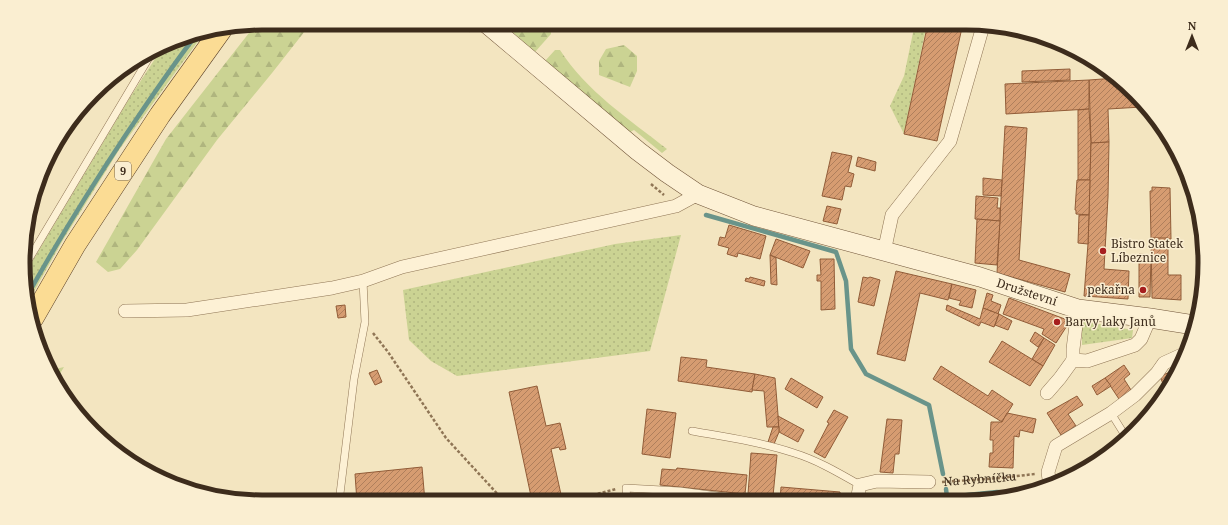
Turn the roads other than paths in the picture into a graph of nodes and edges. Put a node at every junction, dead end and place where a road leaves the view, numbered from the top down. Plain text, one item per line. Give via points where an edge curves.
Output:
1 (494, 30) edge
2 (982, 30) edge
3 (218, 34) edge
4 (147, 60) edge
5 (698, 194) junction
6 (884, 252) junction
7 (30, 257) edge
8 (363, 281) junction
9 (1078, 309) junction
10 (125, 311) dead end
11 (36, 314) edge
12 (1150, 318) junction
13 (1190, 323) edge
14 (1177, 357) edge
15 (1073, 360) junction
16 (1047, 393) dead end
17 (1111, 413) junction
18 (692, 431) dead end
19 (1123, 433) edge
20 (1049, 479) edge
21 (929, 482) road end
22 (860, 485) junction
23 (340, 495) edge
24 (627, 495) edge
25 (713, 495) edge
26 (857, 495) edge

1 - 5 street, Družstevní via 638,151
2 - 6 street via 950,141 892,215
3 - 11 main road, 9 via 160,114 75,245
4 - 7 lane
5 - 6 street, Družstevní via 754,216
5 - 8 street via 676,206 402,267
6 - 9 street, Družstevní via 980,277
8 - 10 street via 187,310
8 - 23 lane via 365,322 354,380
9 - 12 street, Družstevní
9 - 15 street
12 - 13 street, Družstevní
12 - 15 street via 1141,339 1135,345 1087,361
14 - 17 street via 1164,363 1135,395
15 - 16 street
17 - 19 lane
17 - 20 street via 1056,446 1048,472
18 - 22 lane via 794,453 825,465
21 - 22 street, Na Rybníčku via 877,481
22 - 26 street
24 - 25 lane via 626,488 680,490

